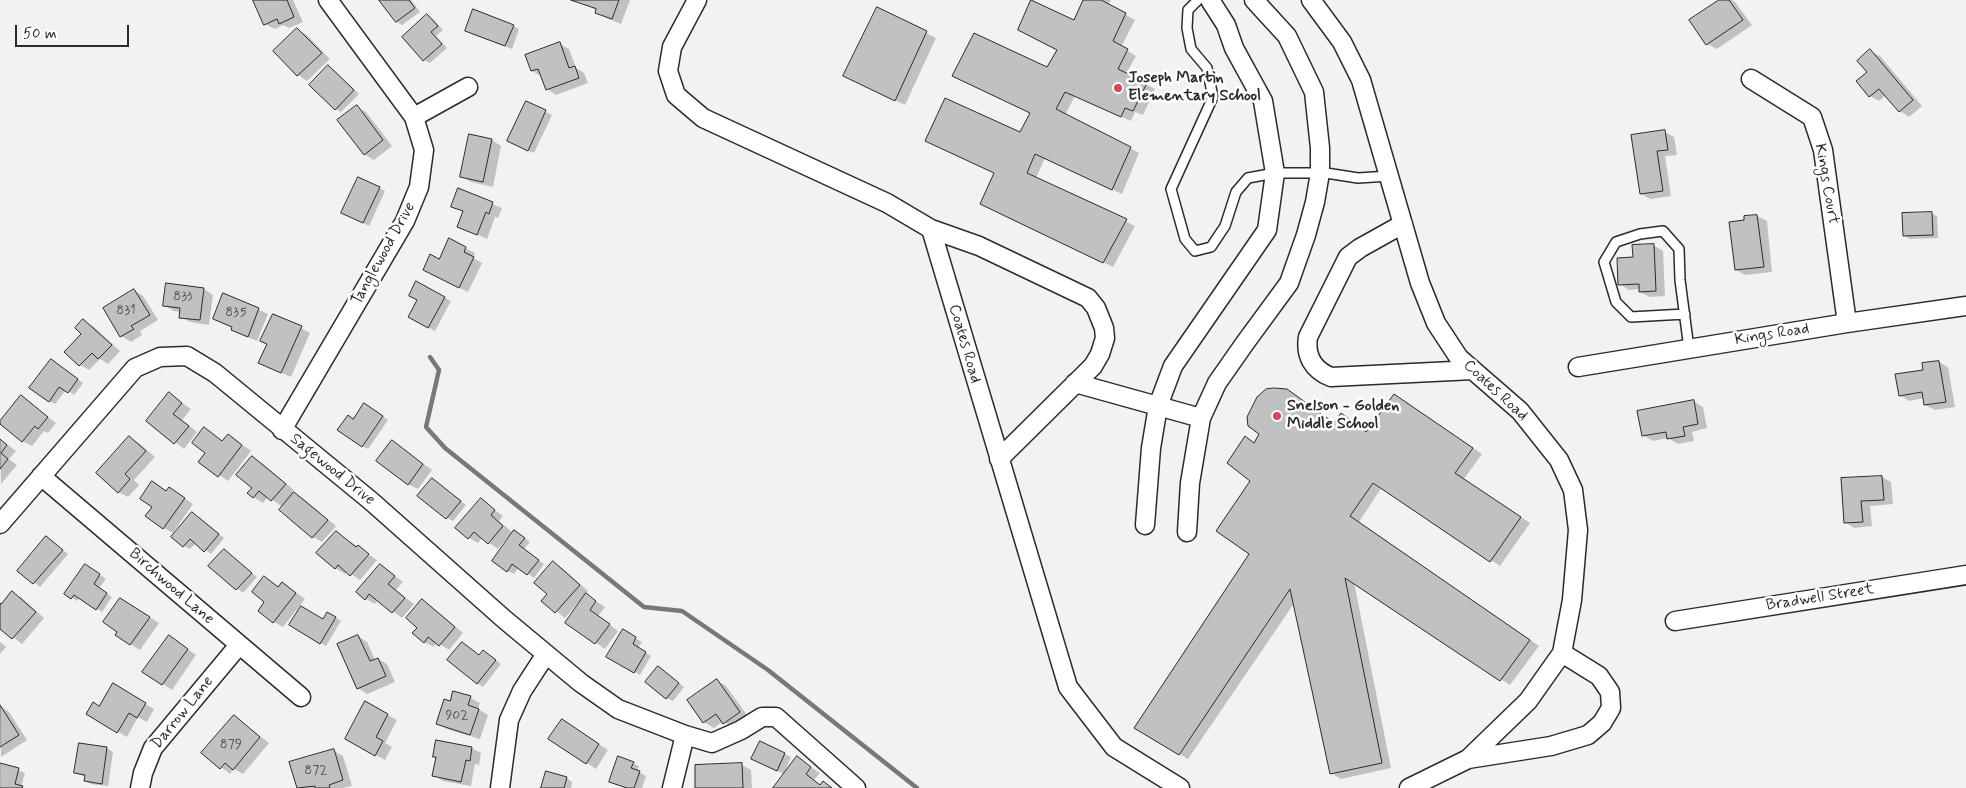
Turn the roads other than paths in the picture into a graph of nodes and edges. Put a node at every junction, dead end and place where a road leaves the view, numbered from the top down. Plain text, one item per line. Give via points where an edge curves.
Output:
1 (328, 0) edge
2 (697, 0) edge
3 (1198, 0) edge
4 (1210, 0) edge
5 (1254, 0) edge
6 (1311, 0) edge
7 (1751, 79) dead end
8 (468, 87) dead end
9 (414, 117) junction
10 (1275, 173) junction
11 (1320, 173) junction
12 (1389, 176) junction
13 (1403, 224) junction
14 (931, 229) junction
15 (1966, 306) edge
16 (1685, 314) junction
17 (1847, 323) junction
18 (1689, 349) junction
19 (1578, 367) dead end
20 (1472, 370) junction
21 (1075, 384) junction
22 (1158, 406) junction
23 (1201, 418) junction
24 (282, 430) junction
25 (999, 459) junction
26 (41, 476) junction
27 (0, 524) edge
28 (1145, 525) dead end
29 (1187, 532) dead end
30 (1966, 574) edge
31 (1675, 621) dead end
32 (239, 645) junction
33 (1562, 653) junction
34 (546, 654) junction
35 (301, 697) dead end
36 (685, 735) junction
37 (1468, 759) junction
38 (140, 788) edge
39 (500, 788) edge
40 (672, 788) edge
41 (856, 788) edge
42 (1180, 788) edge
43 (1409, 788) edge

1 - 9 street, Tanglewood Drive
2 - 14 street via 672,47 668,71 676,95 702,118 887,203
3 - 10 lane via 1188,10 1187,28 1191,49 1207,68 1213,97 1171,189 1185,239 1195,251 1212,247 1225,226 1236,192 1248,178
4 - 10 street via 1226,25 1234,48 1263,101
5 - 11 street via 1287,36 1314,92
6 - 12 street, Coates Road via 1342,42 1360,80
7 - 17 street, Kings Court via 1812,117 1823,150
8 - 9 street
9 - 24 street, Tanglewood Drive via 424,150 419,187 405,221
10 - 11 lane
10 - 22 street via 1267,230 1172,366
11 - 12 lane via 1358,178
11 - 23 street via 1306,235 1289,283 1218,383
12 - 13 street, Coates Road
13 - 20 street, Coates Road via 1436,323 1459,358
13 - 20 street via 1348,257 1308,337 1308,356 1321,373 1331,376
14 - 21 street via 979,246 1088,298 1102,319 1106,338 1093,366
14 - 25 street, Coates Road
15 - 17 street, Kings Road
16 - 16 lane via 1679,249 1663,230 1616,242 1604,262 1616,302 1631,317
16 - 18 lane
17 - 18 street, Kings Road
18 - 19 street, Kings Road
20 - 33 street, Coates Road via 1520,411 1559,460 1573,490 1578,530 1572,600
21 - 22 street
21 - 25 street
22 - 23 street
22 - 28 street
23 - 29 street via 1190,483
24 - 26 street, Sagewood Drive via 215,373 187,356 160,357 135,368
24 - 34 street, Sagewood Drive via 372,501
25 - 42 street, Coates Road via 1068,688 1114,747
26 - 27 street, Sagewood Drive
26 - 32 street, Birchwood Lane
30 - 31 street, Bradwell Street
32 - 35 street, Birchwood Lane
32 - 38 street, Darrow Lane via 152,748
33 - 37 street, Coates Road via 1528,701
33 - 37 street via 1599,676 1610,692 1610,708 1602,723 1588,734 1551,746
34 - 36 street, Sagewood Drive via 618,709
34 - 39 street via 522,691 509,720
36 - 40 street
36 - 41 street, Sagewood Drive via 712,743 762,717 776,717
37 - 43 street, Coates Road

